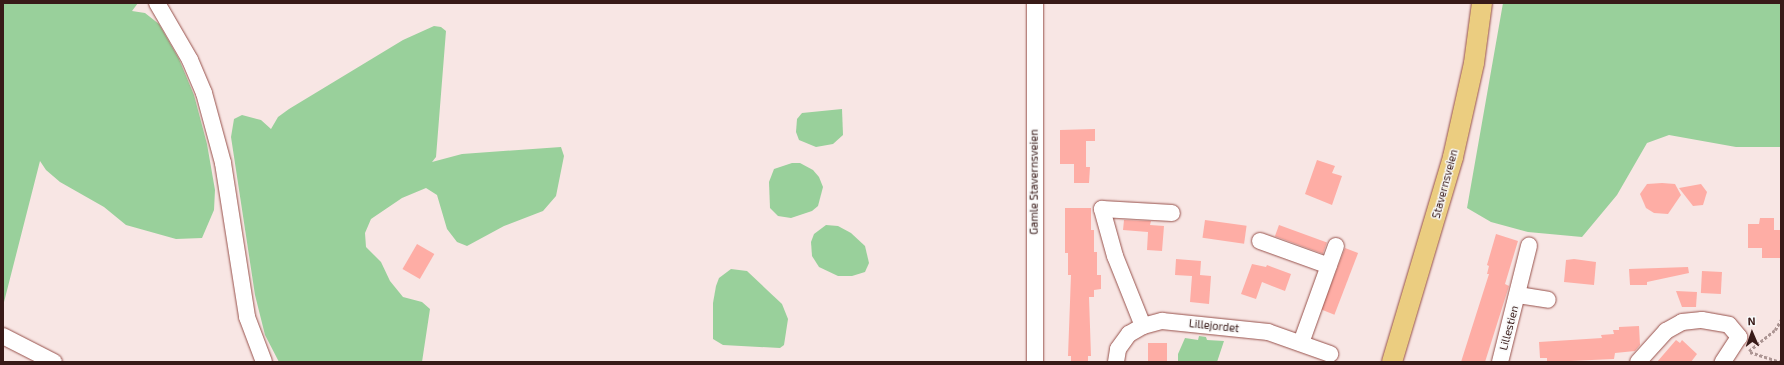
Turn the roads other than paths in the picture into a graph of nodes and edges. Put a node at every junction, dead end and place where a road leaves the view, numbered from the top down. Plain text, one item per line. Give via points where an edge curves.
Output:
1 (157, 3) edge
2 (1035, 3) edge
3 (1482, 3) edge
4 (1172, 213) dead end
5 (1260, 240) dead end
6 (1336, 246) dead end
7 (1529, 246) dead end
8 (1329, 266) junction
9 (1518, 295) junction
10 (1548, 300) dead end
11 (1142, 326) junction
12 (3, 336) edge
13 (1301, 343) junction
14 (1330, 354) dead end
15 (54, 362) edge
16 (264, 362) edge
17 (1035, 362) edge
18 (1116, 362) edge
19 (1392, 362) edge
20 (1500, 362) edge
21 (1638, 362) edge
22 (1724, 362) edge

1 - 16 street via 190,60 204,93 223,164 247,317
2 - 17 street, Gamle Stavernsveien
3 - 19 main road, Stavernsveien via 1474,63 1453,157
4 - 11 street via 1102,209 1115,256
5 - 8 street
6 - 8 street
7 - 9 street, Lillestien
8 - 13 street
9 - 10 street, Lillestien
9 - 20 street, Lillestien
11 - 13 street, Lillejordet via 1162,321 1211,325 1268,332
11 - 18 street, Lillejordet via 1129,334 1118,349
12 - 15 street
13 - 14 street, Lillejordet
21 - 22 street via 1666,332 1682,322 1702,320 1729,325 1739,337

